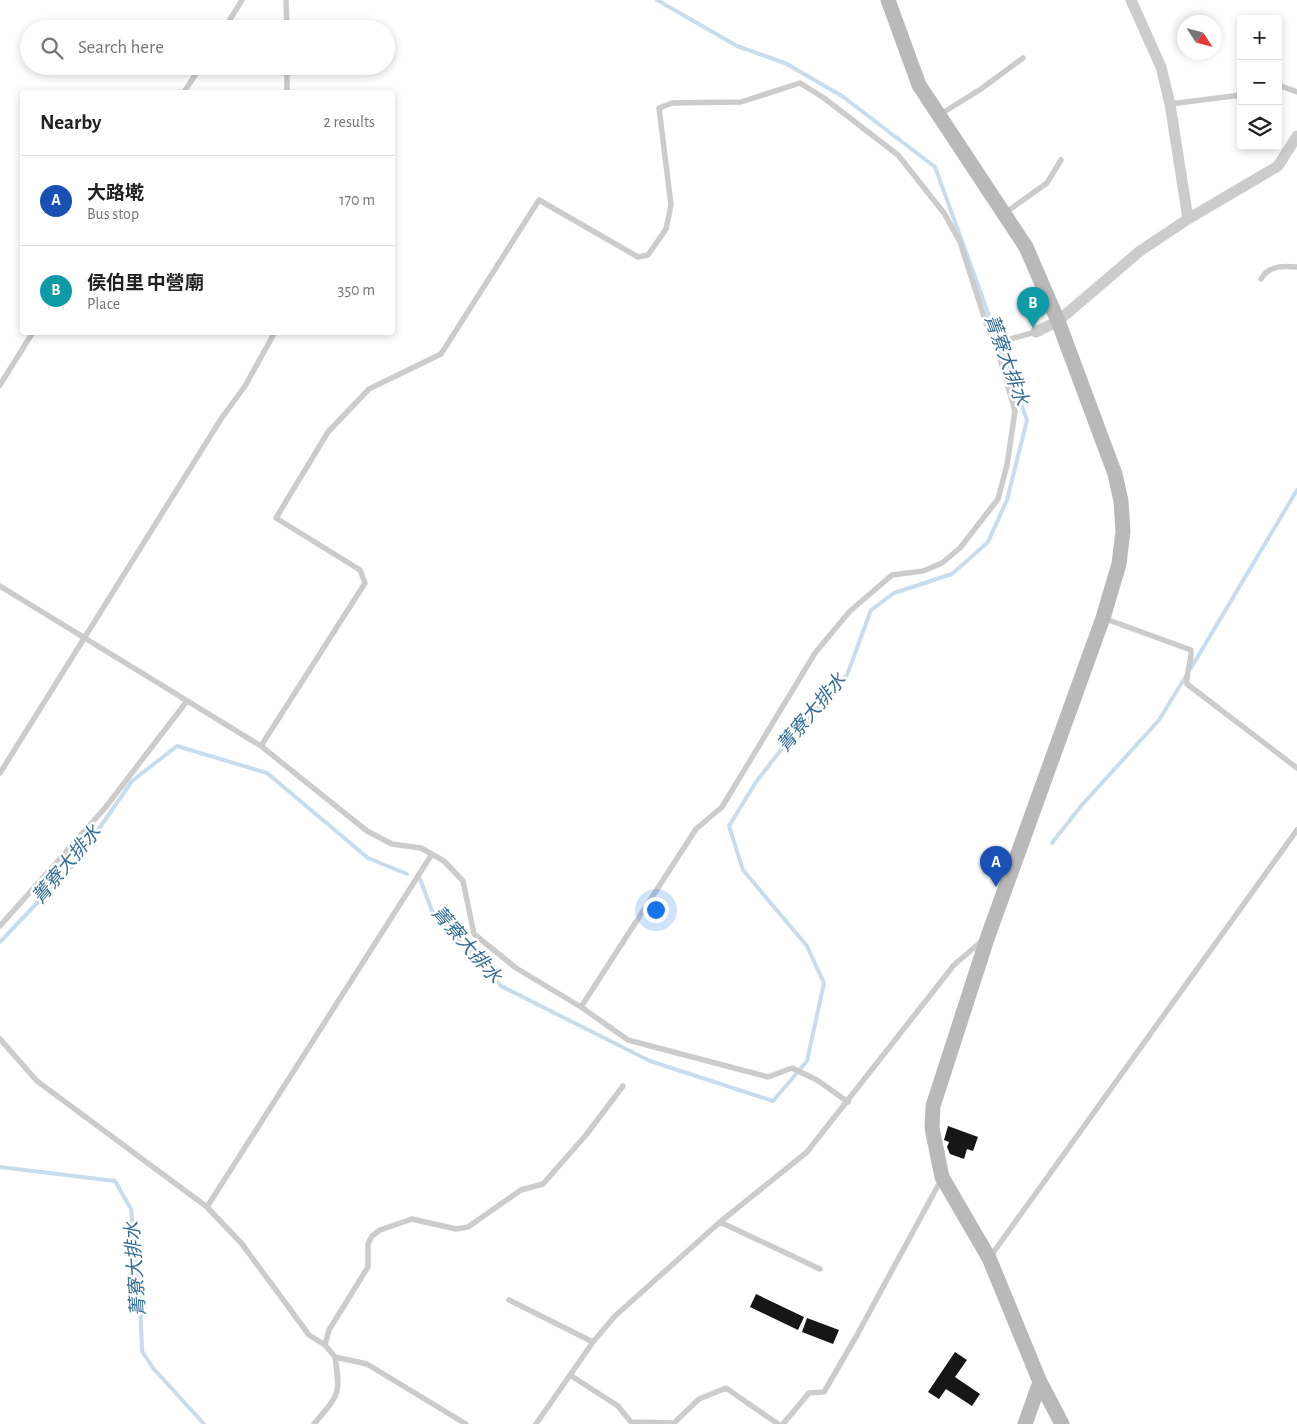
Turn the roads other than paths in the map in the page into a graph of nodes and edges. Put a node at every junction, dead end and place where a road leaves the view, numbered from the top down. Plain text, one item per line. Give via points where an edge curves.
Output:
1 (242, 0) edge
2 (286, 0) edge
3 (888, 0) edge
4 (1131, 0) edge
5 (230, 20) edge
6 (287, 20) edge
7 (1023, 58) dead end
8 (194, 75) edge
9 (287, 75) edge
10 (1282, 86) edge
11 (185, 90) edge
12 (287, 90) edge
13 (1297, 92) edge
14 (1237, 96) edge
15 (1170, 104) junction
16 (938, 116) junction
17 (1297, 136) edge
18 (1061, 160) dead end
19 (1004, 213) junction
20 (1188, 220) junction
21 (1297, 267) edge
22 (1261, 279) dead end
23 (1058, 321) junction
24 (1036, 332) joint
25 (31, 335) edge
26 (273, 335) edge
27 (996, 343) junction
28 (0, 386) edge
29 (0, 586) edge
30 (1103, 618) junction
31 (86, 638) junction
32 (188, 701) junction
33 (261, 746) junction
34 (1297, 768) edge
35 (0, 772) edge
36 (1297, 830) edge
37 (432, 854) junction
38 (0, 926) edge
39 (988, 936) junction
40 (581, 1007) junction
41 (0, 1039) edge
42 (622, 1086) dead end
43 (848, 1102) junction
44 (942, 1177) junction
45 (207, 1207) junction
46 (720, 1222) junction
47 (989, 1258) junction
48 (820, 1269) dead end
49 (509, 1300) dead end
50 (593, 1342) junction
51 (325, 1346) junction
52 (335, 1357) junction
53 (570, 1375) junction
54 (1040, 1382) junction
55 (314, 1424) edge
56 (466, 1424) edge
57 (536, 1424) edge
58 (778, 1424) edge
59 (783, 1424) edge
60 (1025, 1424) edge
61 (1062, 1424) edge

1 - 5 lane
2 - 6 lane
3 - 16 street via 919,86
4 - 15 street via 1161,67
7 - 16 lane
8 - 11 lane
9 - 12 lane
10 - 13 lane
14 - 15 lane
15 - 20 street
16 - 19 street
17 - 20 street via 1278,166
18 - 19 lane via 1047,183
19 - 23 street via 1026,247
20 - 23 street via 1140,251
21 - 22 lane via 1277,266
23 - 24 street
23 - 30 street via 1115,474 1121,500 1119,564
24 - 27 lane
25 - 28 lane
26 - 31 lane via 245,386 221,419
27 - 33 lane via 960,242 944,213 898,155 824,98 800,83 741,102 672,103 660,108 671,205 666,229 648,255 638,257 539,200 441,354 369,389 328,432 276,518 360,570 366,583
27 - 40 lane via 1014,411 1007,465 998,498 960,548 942,563 923,571 892,575 850,611 814,653 722,807 696,829
29 - 31 lane
30 - 34 lane via 1191,650 1186,684
30 - 39 street
31 - 32 lane
31 - 35 lane
32 - 33 lane
32 - 38 lane via 105,808
33 - 37 lane via 367,831 392,844 421,848
36 - 47 lane
37 - 40 lane via 444,861 463,881 474,934 516,968
37 - 45 lane
39 - 43 lane via 954,965
39 - 44 street via 933,1106 932,1128
40 - 43 lane via 628,1040 768,1077 792,1068 817,1080
41 - 45 lane via 37,1081
42 - 51 lane via 586,1135 543,1184 521,1190 468,1226 456,1229 412,1219 372,1236 368,1244 368,1267 328,1330
43 - 46 lane via 806,1152
44 - 47 street
44 - 59 lane via 824,1392 809,1393
45 - 51 lane via 242,1244 309,1335
46 - 48 lane
46 - 50 lane via 615,1316
47 - 54 street
49 - 50 lane
50 - 53 lane
51 - 52 lane
52 - 55 lane via 339,1385 335,1399
52 - 56 lane via 367,1364
53 - 57 lane
53 - 58 lane via 618,1406 631,1422 674,1423 699,1398 726,1388
54 - 60 street
54 - 61 street

